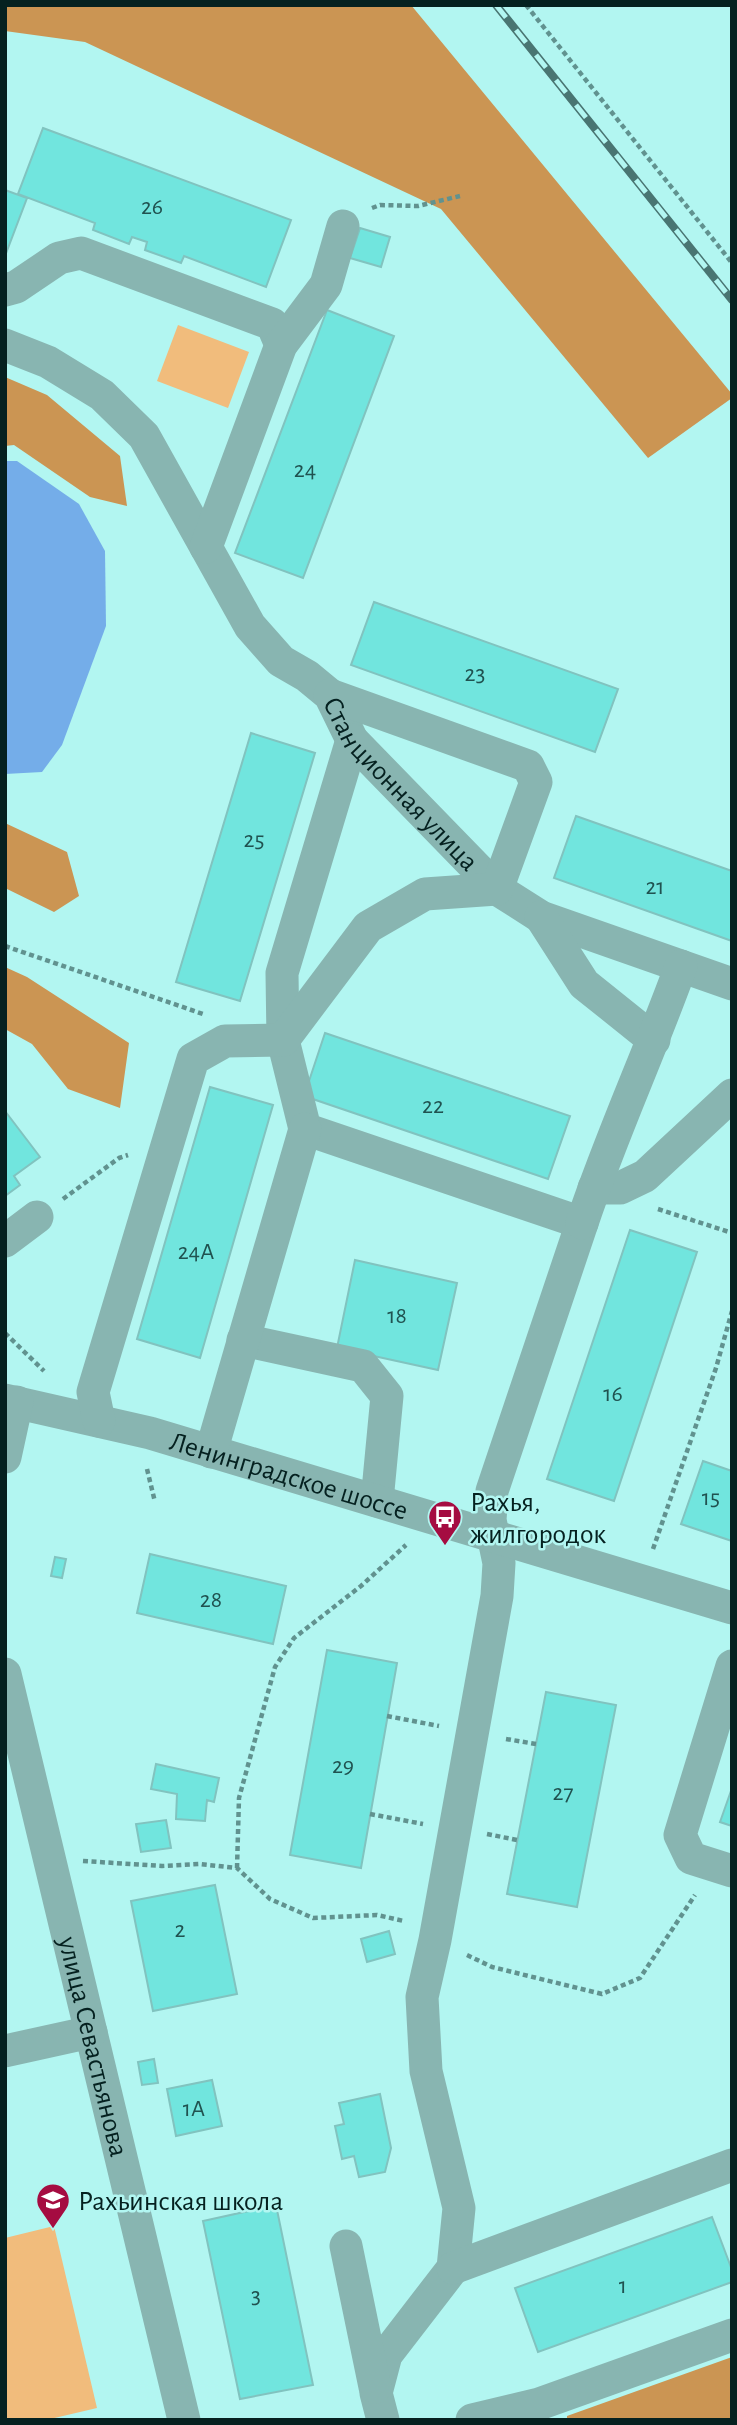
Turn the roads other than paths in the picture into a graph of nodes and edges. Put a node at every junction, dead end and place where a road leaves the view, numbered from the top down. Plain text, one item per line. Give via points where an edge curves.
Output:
1 (344, 226) road end
2 (5, 290) edge
3 (5, 345) edge
4 (281, 345) junction
5 (206, 547) junction
6 (330, 695) junction
7 (352, 740) junction
8 (498, 889) junction
9 (541, 917) junction
10 (681, 966) junction
11 (732, 984) edge
12 (283, 1040) junction
13 (654, 1040) junction
14 (732, 1095) edge
15 (305, 1129) junction
16 (594, 1188) junction
17 (37, 1217) road end
18 (582, 1223) junction
19 (5, 1241) edge
20 (243, 1340) junction
21 (11, 1401) edge
22 (99, 1421) junction
23 (211, 1451) junction
24 (5, 1457) edge
25 (377, 1501) junction
26 (493, 1535) junction
27 (732, 1608) edge
28 (732, 1666) edge
29 (5, 1674) edge
30 (732, 1871) edge
31 (91, 2032) junction
32 (5, 2051) edge
33 (732, 2165) edge
34 (346, 2246) dead end
35 (453, 2268) junction
36 (732, 2335) edge
37 (379, 2407) edge
38 (184, 2420) edge
39 (472, 2420) edge

1 - 4 street via 326,285
2 - 4 street via 59,258 81,253 272,324
3 - 5 street, Станционная улица via 48,362 102,394 144,436
4 - 5 street
5 - 6 street, Станционная улица via 250,626 281,662
6 - 7 street, Станционная улица
6 - 8 street via 528,766 536,782
7 - 8 street, Станционная улица
7 - 12 street via 282,973
8 - 9 street, Станционная улица
8 - 12 street via 425,894 368,927
9 - 10 street, Станционная улица
9 - 13 street via 584,984
10 - 11 street, Станционная улица
10 - 13 street
12 - 15 street
12 - 22 street via 225,1041 193,1059 93,1392
13 - 16 street
14 - 16 street via 645,1176 620,1188
15 - 18 street
15 - 20 street
16 - 18 street
17 - 19 street
18 - 26 street via 492,1491
20 - 23 street
20 - 25 street via 363,1366 387,1396
21 - 22 street, Ленинградское шоссе
21 - 24 street
22 - 23 street, Ленинградское шоссе
23 - 25 street, Ленинградское шоссе
25 - 26 street, Ленинградское шоссе
26 - 27 street, Ленинградское шоссе
26 - 35 street via 499,1563 497,1597 422,1997 426,2071 459,2208
28 - 30 street via 680,1835 691,1858
29 - 31 street, улица Севастьянова
31 - 32 street
31 - 38 street, улица Севастьянова
33 - 35 street
34 - 37 street
35 - 37 street via 386,2356
36 - 39 street via 539,2404

